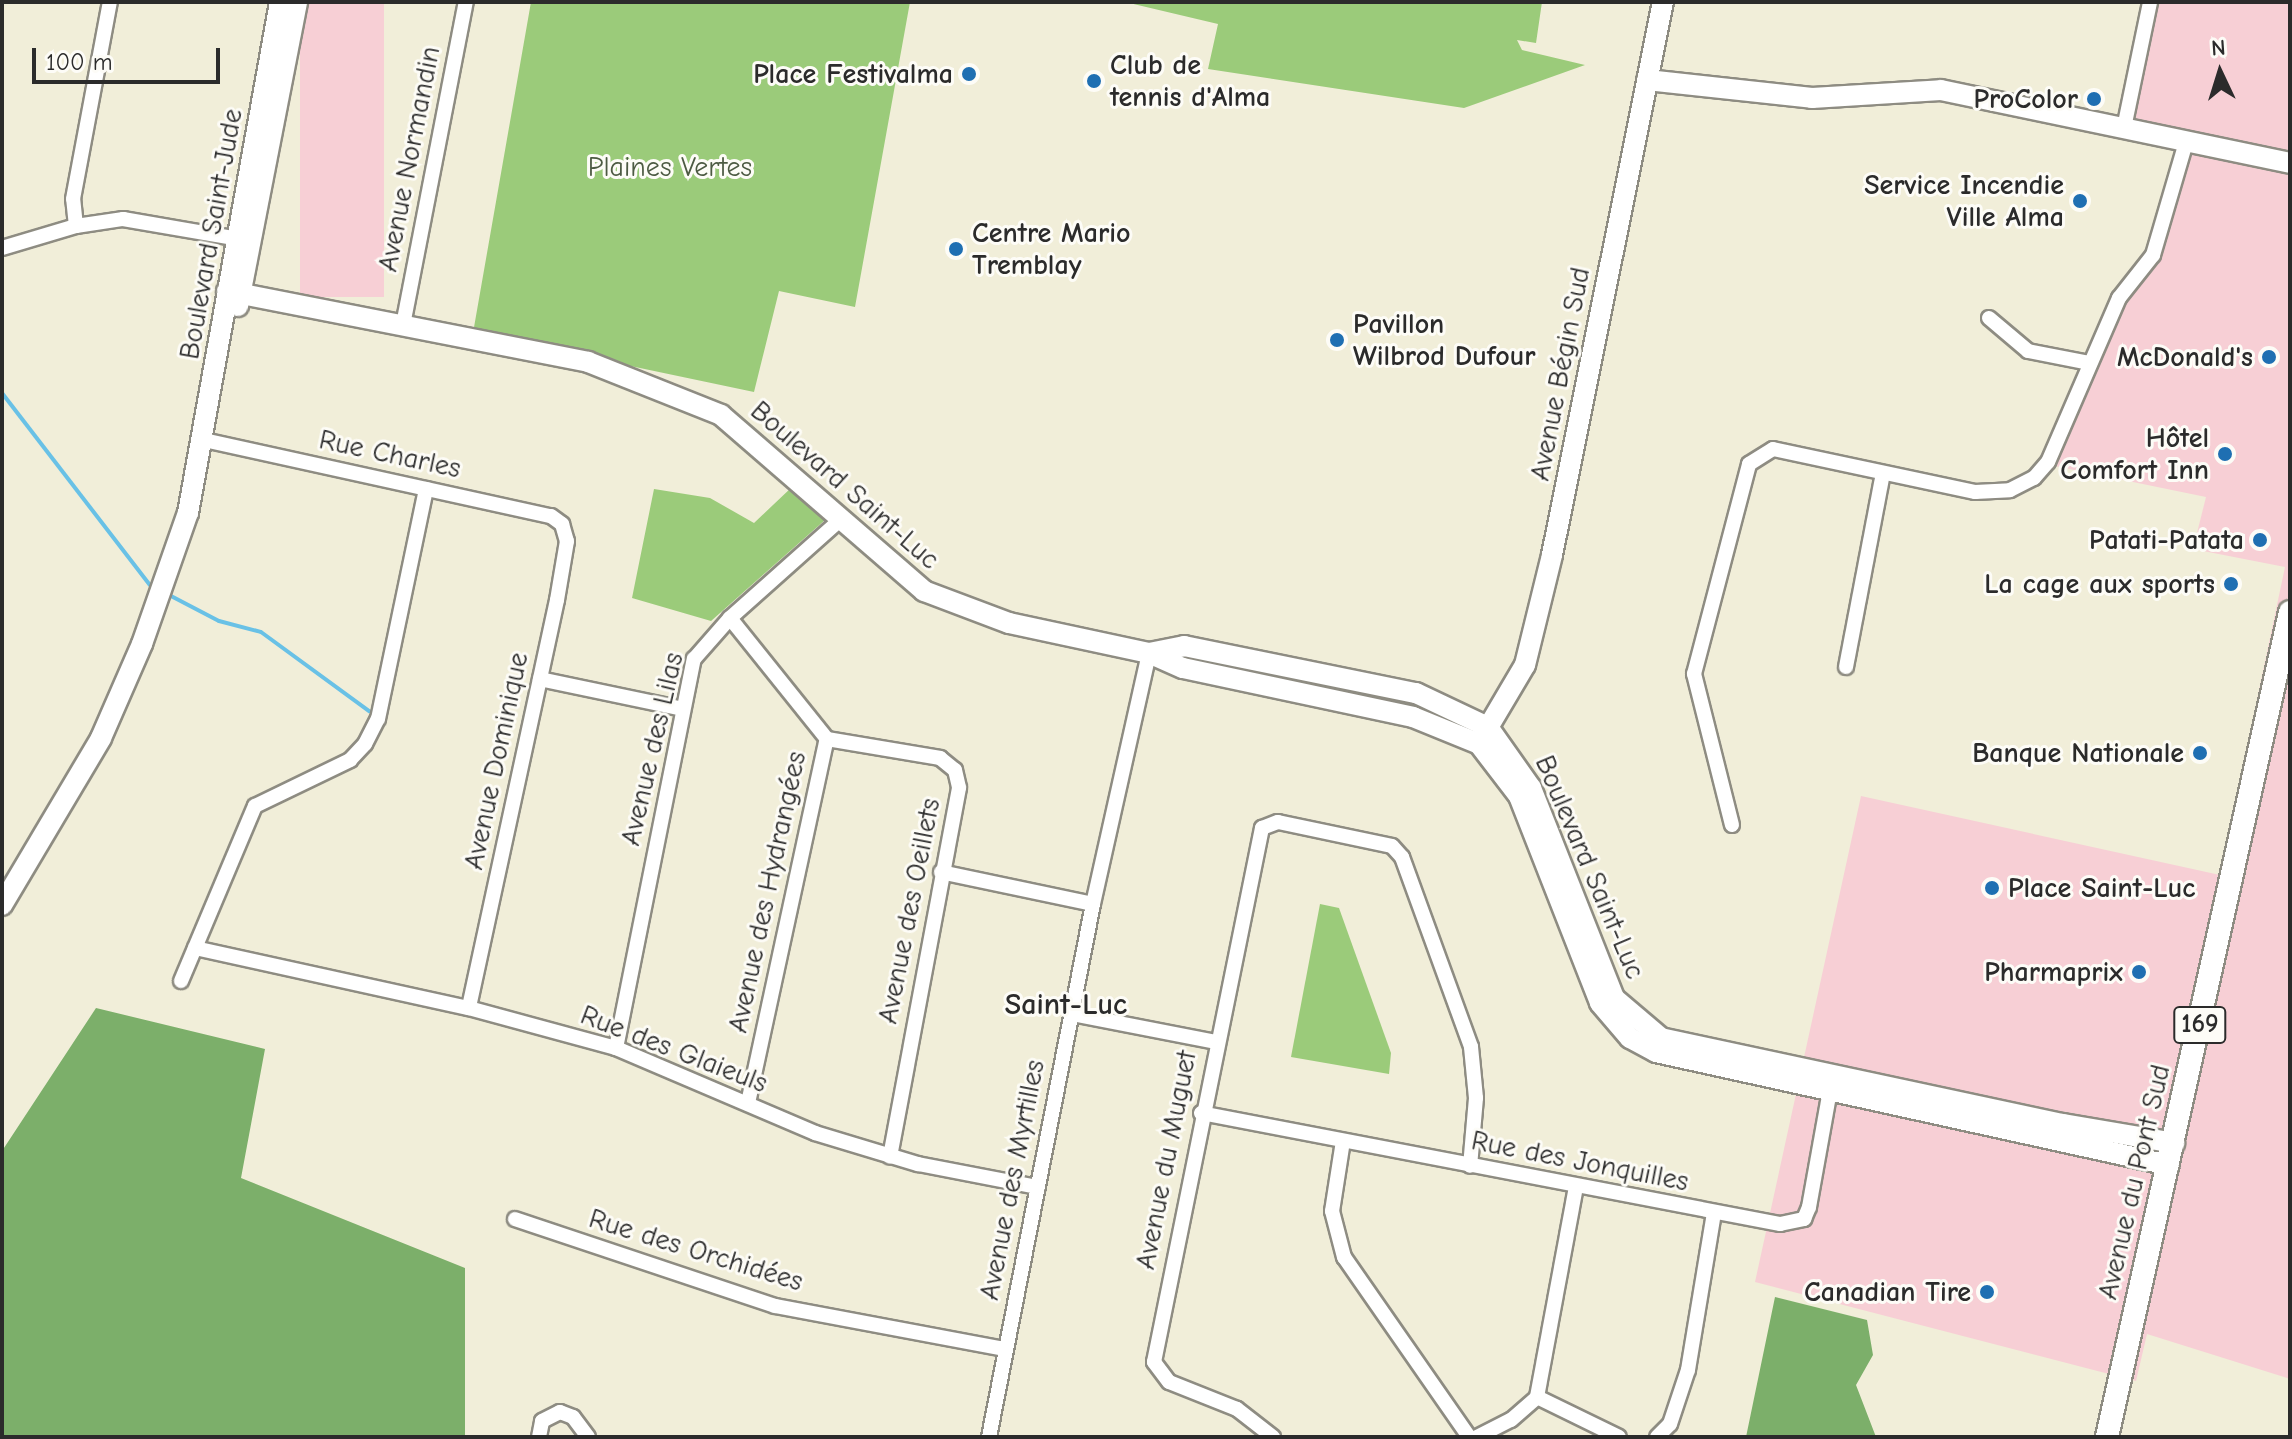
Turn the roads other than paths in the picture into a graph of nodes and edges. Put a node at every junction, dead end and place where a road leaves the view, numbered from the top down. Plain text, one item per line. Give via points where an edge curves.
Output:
1 (110, 2) edge
2 (280, 2) edge
3 (297, 2) edge
4 (466, 2) edge
5 (1663, 2) edge
6 (2150, 2) edge
7 (1647, 80) junction
8 (2124, 128) junction
9 (2186, 142) junction
10 (2290, 163) edge
11 (76, 226) junction
12 (244, 240) junction
13 (2, 248) edge
14 (235, 292) junction
15 (1989, 318) dead end
16 (403, 325) junction
17 (2089, 363) junction
18 (204, 440) junction
19 (1883, 473) junction
20 (426, 489) junction
21 (841, 519) junction
22 (562, 524) joint
23 (2290, 612) edge
24 (730, 618) junction
25 (1149, 653) junction
26 (1846, 667) dead end
27 (540, 679) junction
28 (2290, 679) edge
29 (683, 709) junction
30 (1484, 736) junction
31 (827, 739) junction
32 (1732, 825) dead end
33 (941, 872) junction
34 (1093, 904) junction
35 (2, 905) edge
36 (195, 948) junction
37 (181, 981) dead end
38 (469, 1008) junction
39 (1072, 1014) junction
40 (1216, 1042) junction
41 (616, 1048) junction
42 (1831, 1082) junction
43 (748, 1103) junction
44 (1201, 1113) junction
45 (1343, 1141) junction
46 (2172, 1154) junction
47 (890, 1157) junction
48 (1470, 1166) junction
49 (1038, 1187) junction
50 (1576, 1187) junction
51 (1714, 1213) junction
52 (515, 1219) dead end
53 (1005, 1349) junction
54 (1537, 1397) junction
55 (539, 1437) edge
56 (588, 1437) edge
57 (989, 1437) edge
58 (1273, 1437) edge
59 (1469, 1437) edge
60 (1477, 1437) edge
61 (1619, 1437) edge
62 (1657, 1437) edge
63 (2107, 1437) edge
64 (2120, 1437) edge

1 - 11 street via 73,199
2 - 12 street, Boulevard Saint-Jude
3 - 12 street, Boulevard Saint-Jude
4 - 16 street, Avenue Normandin
5 - 7 street, Avenue Bégin Sud
6 - 8 street
7 - 8 street via 1812,98 1941,90
7 - 30 street, Avenue Bégin Sud via 1525,665
8 - 9 street
9 - 10 street
9 - 17 street via 2153,255 2119,298
11 - 12 street via 123,219
11 - 13 street
12 - 14 street, Boulevard Saint-Jude
14 - 16 street, Boulevard Saint-Luc
14 - 18 street, Boulevard Saint-Jude
15 - 17 street via 2028,351
16 - 21 street, Boulevard Saint-Luc via 588,362 721,415
17 - 19 street via 2048,462 2034,478 2010,490 1975,492
18 - 20 street, Rue Charles
18 - 35 street, Boulevard Saint-Jude via 188,513 113,711
19 - 26 street
19 - 32 street via 1773,449 1749,464 1694,674
20 - 22 street, Rue Charles via 551,516
20 - 36 street via 378,719 350,760 255,806
21 - 24 street, Avenue des Lilas
21 - 25 street, Boulevard Saint-Luc via 924,591 1009,623
22 - 27 street, Avenue Dominique via 567,541
23 - 46 main road, Avenue du Pont Sud / 169
24 - 29 street, Avenue des Lilas via 694,659
24 - 31 street
25 - 30 street, Boulevard Saint-Luc via 1184,646 1416,693
25 - 34 street, Avenue des Myrtilles
27 - 29 street
27 - 38 street, Avenue Dominique
28 - 64 main road, Avenue du Pont Sud / 169
29 - 41 street, Avenue des Lilas
30 - 42 street, Boulevard Saint-Luc via 1531,788 1614,998 1626,1012 1661,1038
31 - 33 street, Avenue des Oeillets via 940,758 955,770 959,788
31 - 43 street, Avenue des Hydrangées
33 - 34 street
33 - 47 street, Avenue des Oeillets
34 - 39 street, Avenue des Myrtilles
36 - 37 street
36 - 38 street, Rue des Glaieuls
38 - 41 street, Rue des Glaieuls
39 - 40 street
39 - 49 street, Avenue des Myrtilles
40 - 44 street, Avenue du Muguet
40 - 48 street, Avenue du Muguet via 1262,828 1278,822 1392,846 1402,857 1471,1047 1476,1098
41 - 43 street, Rue des Glaieuls
42 - 46 street, Boulevard Saint-Luc
42 - 51 street, Rue des Jonquilles via 1804,1219 1780,1224
43 - 47 street, Rue des Glaieuls via 815,1133
44 - 45 street, Rue des Jonquilles
44 - 58 street, Avenue du Muguet via 1154,1362 1169,1382 1237,1409
45 - 48 street, Rue des Jonquilles
45 - 59 street via 1332,1211 1344,1257
46 - 63 main road, Avenue du Pont Sud / 169
47 - 49 street, Rue des Glaieuls
48 - 50 street, Rue des Jonquilles
49 - 53 street, Avenue des Myrtilles
50 - 51 street, Rue des Jonquilles
50 - 54 street
51 - 62 street via 1688,1370 1670,1424
52 - 53 street, Rue des Orchidées via 775,1306
53 - 57 street, Avenue des Myrtilles
54 - 60 street via 1511,1420
54 - 61 street
55 - 56 street via 542,1421 560,1412 573,1417

